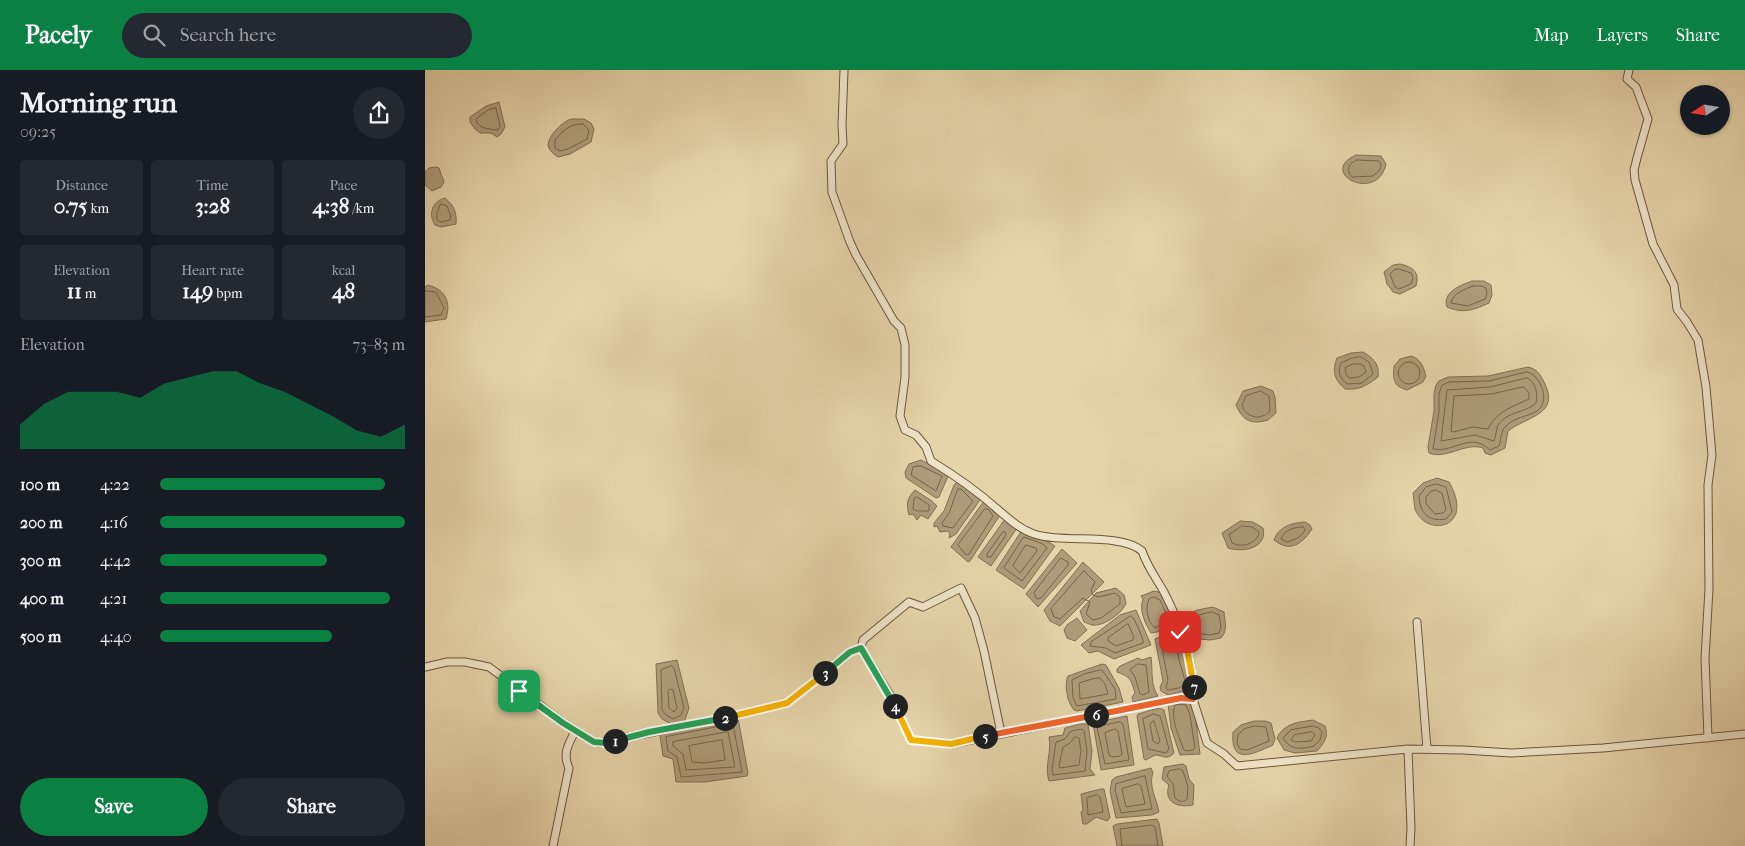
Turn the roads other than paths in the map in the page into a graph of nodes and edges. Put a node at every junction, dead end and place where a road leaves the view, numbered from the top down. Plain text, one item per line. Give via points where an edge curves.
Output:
1 (844, 70) edge
2 (1629, 70) edge
3 (1417, 622) dead end
4 (861, 648) junction
5 (425, 667) edge
6 (1193, 699) junction
7 (575, 731) junction
8 (1001, 733) junction
9 (1745, 734) edge
10 (1708, 738) junction
11 (1408, 749) junction
12 (1427, 749) junction
13 (553, 846) edge
14 (1410, 846) edge

1 - 6 street via 843,144 831,161 832,192 856,256 901,328 906,361 899,416 905,430 926,447 931,461 955,476 1005,517 1032,533 1046,537 1115,541 1136,546 1142,551 1171,608 1187,649 1194,681
2 - 10 street via 1627,79 1636,87 1648,119 1635,164 1635,180 1653,244 1674,285 1677,309 1697,340 1706,388 1712,455 1708,485 1709,589 1705,658
3 - 12 street
4 - 7 street via 850,652 787,703 606,743 594,742
4 - 8 street via 892,698 911,740 951,744
4 - 8 street via 863,640 909,602 923,607 961,588 982,643
5 - 7 street via 465,662 489,667
6 - 8 street via 1181,698
6 - 11 street via 1207,743 1237,766
7 - 13 street via 565,752 569,768
9 - 10 street
10 - 12 street via 1511,754
11 - 12 street
11 - 14 street

